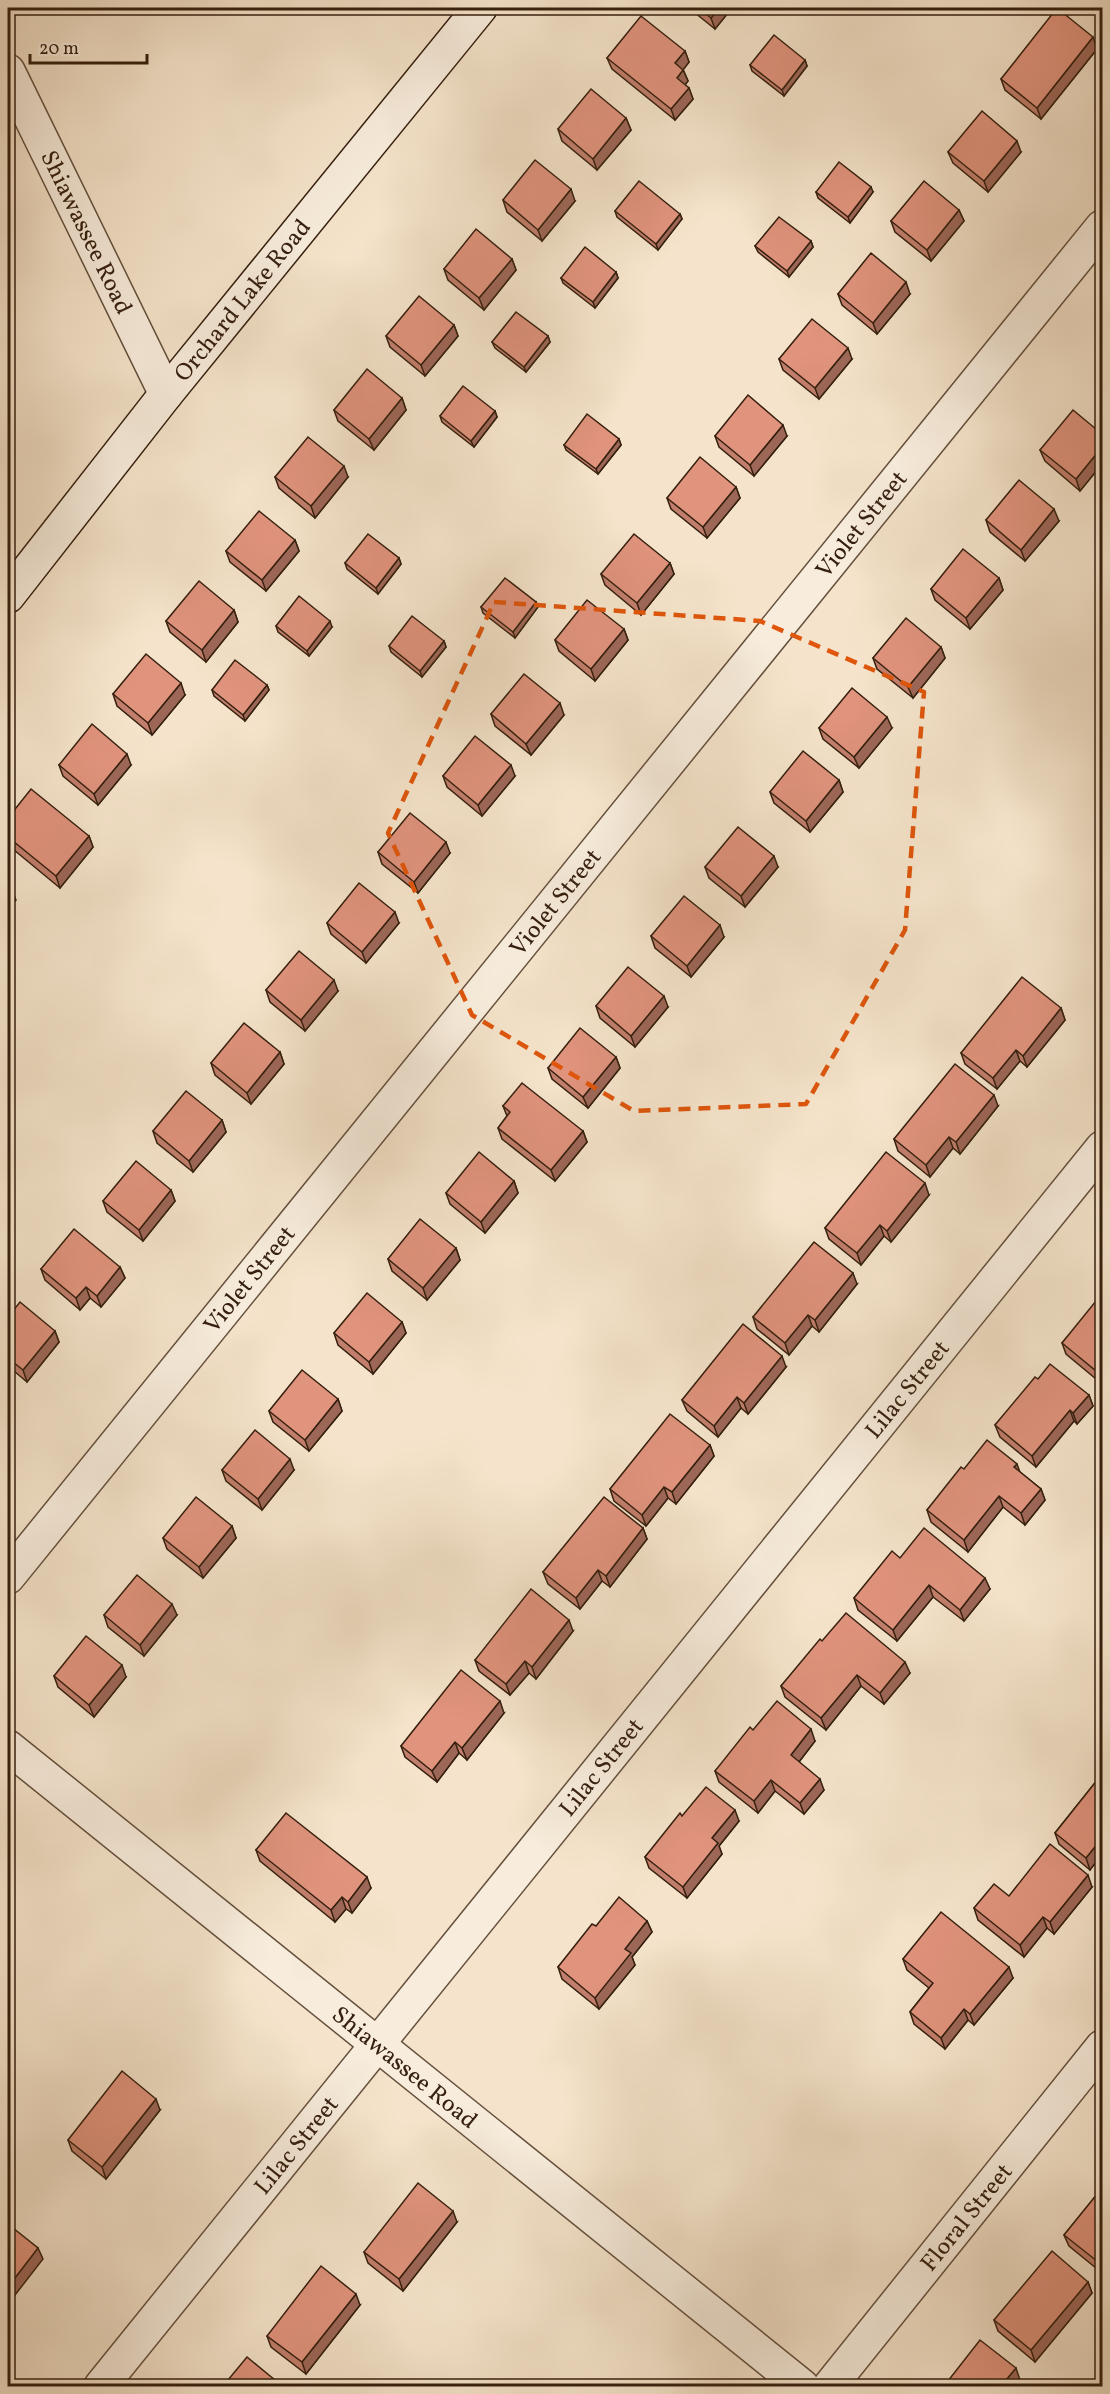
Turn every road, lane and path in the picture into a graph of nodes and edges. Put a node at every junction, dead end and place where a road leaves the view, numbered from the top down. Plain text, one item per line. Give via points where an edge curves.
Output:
1 (480, 8) edge
2 (8, 70) edge
3 (1102, 227) edge
4 (166, 394) junction
5 (8, 596) edge
6 (1102, 1148) edge
7 (8, 1577) edge
8 (8, 1747) edge
9 (376, 2045) junction
10 (1102, 2047) edge
11 (101, 2386) edge
12 (802, 2386) edge
13 (830, 2386) edge

1 - 4 street, Orchard Lake Road
2 - 4 street, Shiawassee Road
3 - 7 street, Violet Street
4 - 5 street, Orchard Lake Road
6 - 9 street, Lilac Street
8 - 9 street, Shiawassee Road
9 - 11 street, Lilac Street
9 - 12 street, Shiawassee Road
10 - 13 street, Floral Street

